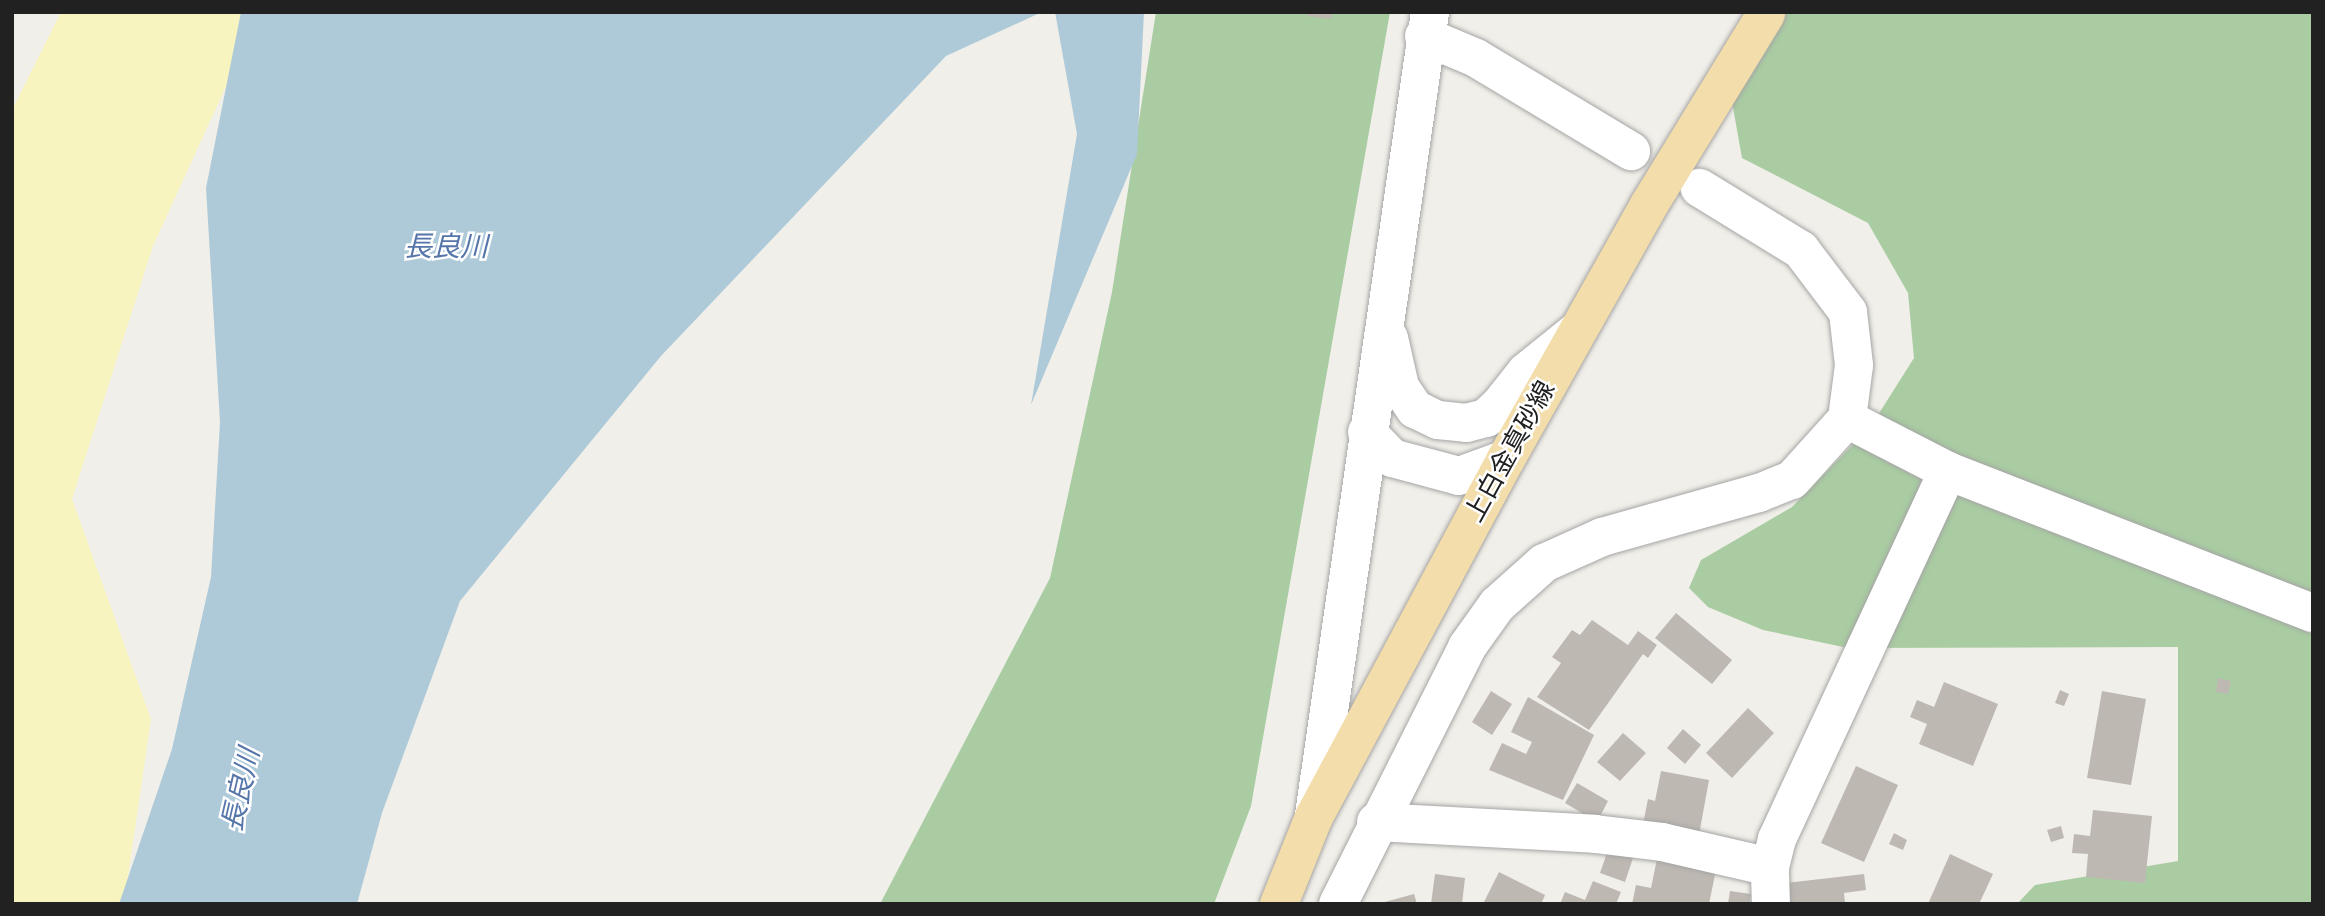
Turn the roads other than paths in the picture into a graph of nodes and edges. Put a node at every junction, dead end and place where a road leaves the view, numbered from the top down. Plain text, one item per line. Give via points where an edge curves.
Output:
1 (1766, 14) edge
2 (1427, 24) edge
3 (1630, 151) dead end
4 (1700, 188) dead end
5 (1384, 315) junction
6 (1580, 329) junction
7 (1847, 419) junction
8 (1367, 432) junction
9 (1506, 459) junction
10 (1948, 471) junction
11 (2313, 613) edge
12 (1314, 817) junction
13 (1376, 822) junction
14 (1771, 886) edge
15 (1279, 904) edge
16 (1338, 904) edge

1 - 6 main road, 上白金真砂線 via 1649,205
2 - 3 street
2 - 5 street
4 - 7 street via 1801,250 1848,312 1854,365
5 - 6 street via 1401,387 1415,409 1438,420 1465,423 1486,418 1526,372
5 - 8 street
6 - 9 main road, 上白金真砂線
7 - 10 street
7 - 13 street via 1792,480 1602,537 1544,563 1497,605 1467,647
8 - 9 street via 1392,458 1459,476
8 - 12 street
9 - 12 main road, 上白金真砂線
10 - 11 street
10 - 14 street via 1777,839
12 - 15 main road, 上白金真砂線
13 - 14 street via 1662,842
13 - 16 street

